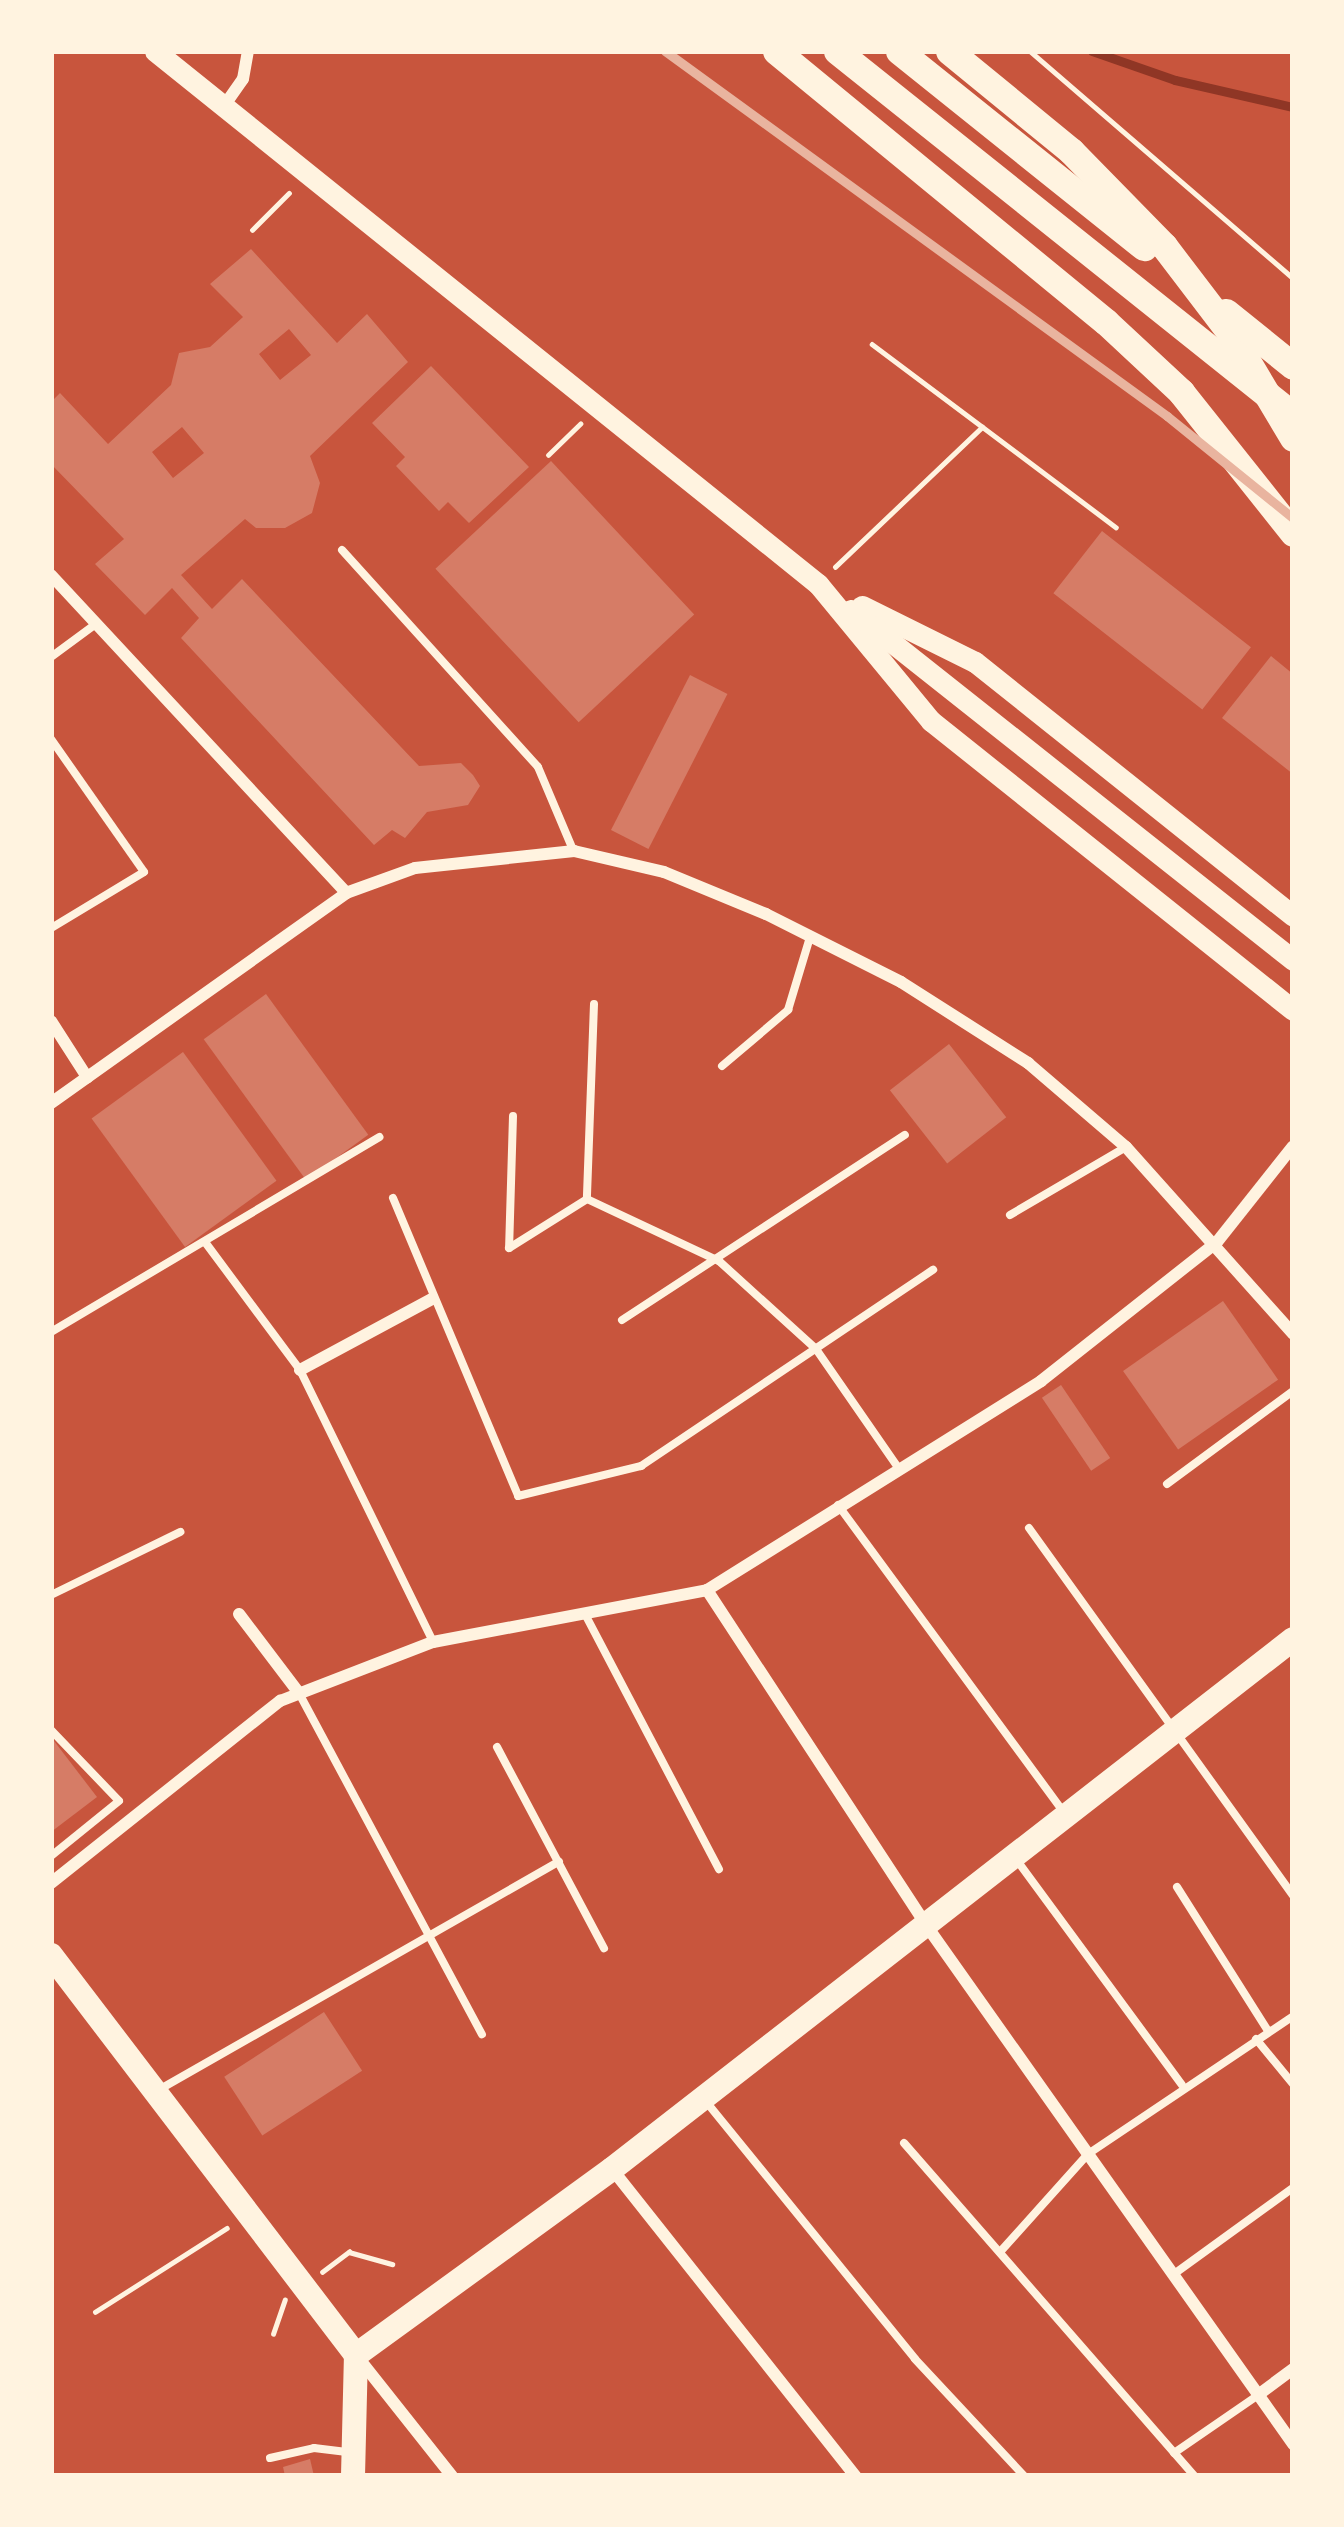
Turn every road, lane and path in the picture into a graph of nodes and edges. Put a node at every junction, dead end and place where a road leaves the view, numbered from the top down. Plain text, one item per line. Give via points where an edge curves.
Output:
1 (155, 51) edge
2 (248, 51) edge
3 (776, 51) edge
4 (838, 51) edge
5 (899, 51) edge
6 (949, 51) edge
7 (1030, 51) edge
8 (224, 106) junction
9 (305, 176) junction
10 (252, 230) dead end
11 (1293, 278) edge
12 (872, 344) dead end
13 (1293, 366) edge
14 (597, 408) junction
15 (1293, 415) edge
16 (982, 427) junction
17 (1293, 438) edge
18 (548, 455) dead end
19 (1116, 527) dead end
20 (1293, 533) edge
21 (342, 550) dead end
22 (51, 575) edge
23 (818, 584) junction
24 (96, 624) junction
25 (51, 657) edge
26 (51, 739) edge
27 (574, 851) junction
28 (346, 893) junction
29 (1293, 916) edge
30 (51, 928) edge
31 (809, 937) junction
32 (1291, 958) edge
33 (593, 1004) dead end
34 (1293, 1010) edge
35 (51, 1021) edge
36 (722, 1066) dead end
37 (87, 1077) junction
38 (51, 1103) edge
39 (513, 1116) dead end
40 (905, 1135) dead end
41 (380, 1137) dead end
42 (1293, 1146) edge
43 (1126, 1147) junction
44 (393, 1198) dead end
45 (587, 1199) junction
46 (1010, 1215) dead end
47 (205, 1242) junction
48 (1216, 1242) junction
49 (712, 1257) junction
50 (933, 1270) dead end
51 (432, 1299) junction
52 (622, 1321) dead end
53 (51, 1332) edge
54 (1293, 1334) edge
55 (816, 1349) junction
56 (300, 1370) junction
57 (1293, 1391) edge
58 (897, 1466) junction
59 (1167, 1484) dead end
60 (838, 1504) junction
61 (1029, 1528) dead end
62 (180, 1532) dead end
63 (707, 1591) junction
64 (51, 1594) edge
65 (239, 1614) dead end
66 (586, 1616) junction
67 (1293, 1639) edge
68 (433, 1642) junction
69 (299, 1693) junction
70 (51, 1730) edge
71 (1174, 1733) junction
72 (497, 1747) dead end
73 (1067, 1817) junction
74 (51, 1856) edge
75 (1015, 1857) junction
76 (559, 1862) junction
77 (719, 1869) dead end
78 (51, 1883) edge
79 (1177, 1888) dead end
80 (1293, 1895) edge
81 (926, 1925) junction
82 (432, 1936) junction
83 (604, 1948) dead end
84 (51, 1955) edge
85 (1293, 2016) edge
86 (1268, 2031) junction
87 (482, 2034) dead end
88 (1256, 2038) junction
89 (1293, 2084) edge
90 (1182, 2085) junction
91 (155, 2092) junction
92 (703, 2098) junction
93 (904, 2143) dead end
94 (1088, 2154) junction
95 (612, 2169) junction
96 (1293, 2188) edge
97 (248, 2214) junction
98 (349, 2252) dead end
99 (1000, 2252) junction
100 (392, 2264) dead end
101 (1173, 2275) junction
102 (280, 2304) dead end
103 (95, 2312) dead end
104 (274, 2334) dead end
105 (356, 2355) junction
106 (1293, 2369) edge
107 (1258, 2395) junction
108 (1293, 2444) edge
109 (1174, 2452) junction
110 (270, 2458) dead end
111 (351, 2464) edge
112 (452, 2476) edge
113 (855, 2476) edge
114 (1024, 2476) edge
115 (1196, 2476) edge

1 - 8 street
2 - 8 street via 243,79
3 - 20 highway via 1121,336 1181,392
4 - 15 highway
5 - 13 highway
6 - 17 highway via 1071,151 1163,246 1231,334
7 - 11 path
8 - 9 street
9 - 10 path
9 - 14 street
12 - 16 path
14 - 18 path
14 - 23 street
16 - 19 path
16 - 23 path
21 - 27 lane via 538,767
22 - 24 street
23 - 29 street via 976,662
23 - 32 street
23 - 34 street via 931,722
24 - 25 lane
24 - 28 street
26 - 30 lane via 144,872
27 - 28 street via 436,864
27 - 31 street via 664,872
28 - 37 street
31 - 36 lane via 788,1010
31 - 43 street via 901,982 1028,1063
33 - 45 lane
35 - 37 street
37 - 38 street
39 - 45 lane via 509,1248
40 - 49 lane
41 - 47 lane
42 - 48 street
43 - 46 lane
43 - 48 street
44 - 51 lane
45 - 49 lane
47 - 53 lane
47 - 56 lane
48 - 54 street
48 - 58 street via 1041,1381
49 - 52 lane
49 - 55 lane
50 - 55 lane
51 - 55 lane via 518,1496 641,1466
51 - 56 street
55 - 58 lane
56 - 68 lane
57 - 59 lane
58 - 60 street
60 - 63 street
60 - 73 lane
61 - 71 lane
62 - 64 lane
63 - 66 street
63 - 81 street
65 - 69 street
66 - 68 street
66 - 77 lane
67 - 71 main road
68 - 69 street
69 - 78 street
69 - 82 lane
70 - 74 lane via 118,1801
71 - 73 main road
71 - 80 lane
72 - 76 lane
73 - 75 main road
75 - 81 main road
75 - 90 lane
76 - 82 lane
76 - 83 lane
79 - 86 lane
81 - 92 main road
81 - 94 street
82 - 87 lane
82 - 91 lane
84 - 91 main road
85 - 86 lane
86 - 88 lane
88 - 89 lane
88 - 90 lane
90 - 94 lane
91 - 97 main road
92 - 95 main road
92 - 114 lane via 915,2359
93 - 99 lane
94 - 99 lane
94 - 101 street
95 - 105 main road
95 - 113 street
96 - 101 lane
97 - 103 path
97 - 105 main road
98 - 100 path
99 - 109 lane
101 - 107 street
102 - 104 path
105 - 111 main road
105 - 112 street
106 - 107 street
107 - 108 street
107 - 109 lane
109 - 115 lane
110 - 111 lane via 314,2448

